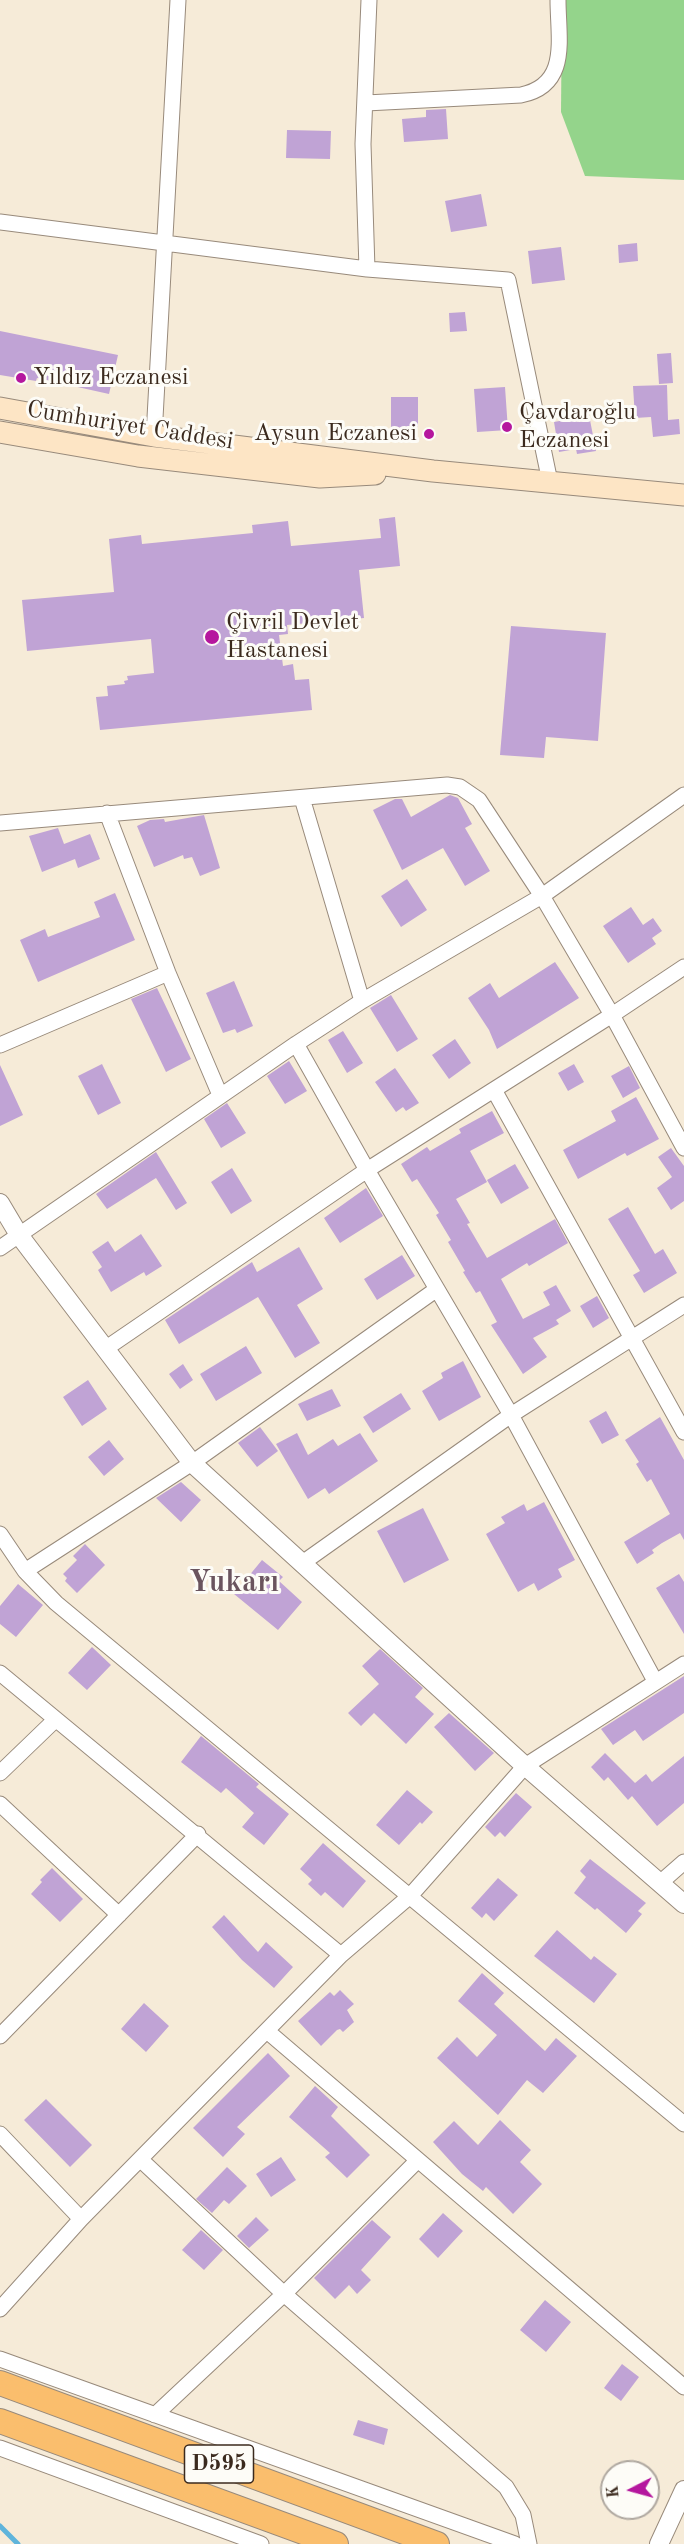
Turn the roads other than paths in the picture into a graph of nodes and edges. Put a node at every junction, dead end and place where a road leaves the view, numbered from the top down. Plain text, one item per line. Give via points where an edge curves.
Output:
1 (178, 0) edge
2 (369, 0) edge
3 (558, 0) edge
4 (366, 103) junction
5 (0, 222) edge
6 (166, 244) junction
7 (366, 269) junction
8 (0, 408) edge
9 (0, 432) edge
10 (154, 436) junction
11 (433, 471) junction
12 (550, 482) junction
13 (684, 495) edge
14 (684, 795) edge
15 (302, 798) junction
16 (107, 813) junction
17 (0, 823) edge
18 (542, 896) junction
19 (684, 967) edge
20 (168, 973) junction
21 (362, 1001) junction
22 (612, 1015) junction
23 (296, 1044) junction
24 (0, 1045) edge
25 (494, 1090) junction
26 (220, 1095) junction
27 (684, 1148) edge
28 (367, 1170) junction
29 (0, 1203) edge
30 (19, 1235) junction
31 (0, 1248) edge
32 (437, 1289) junction
33 (684, 1305) edge
34 (632, 1338) junction
35 (105, 1349) junction
36 (511, 1415) junction
37 (684, 1432) edge
38 (192, 1463) junction
39 (0, 1534) edge
40 (301, 1564) junction
41 (25, 1571) junction
42 (684, 1664) edge
43 (3, 1680) edge
44 (655, 1681) junction
45 (55, 1720) junction
46 (525, 1766) junction
47 (0, 1773) edge
48 (0, 1804) edge
49 (198, 1834) junction
50 (684, 1862) edge
51 (660, 1883) junction
52 (410, 1896) junction
53 (684, 1904) edge
54 (119, 1915) junction
55 (341, 1955) junction
56 (267, 2031) junction
57 (0, 2036) edge
58 (684, 2124) edge
59 (0, 2134) edge
60 (141, 2160) junction
61 (418, 2160) junction
62 (81, 2219) junction
63 (284, 2294) junction
64 (0, 2309) edge
65 (0, 2359) edge
66 (0, 2384) edge
67 (684, 2387) edge
68 (155, 2415) junction
69 (0, 2421) edge
70 (0, 2448) edge
71 (684, 2490) edge
72 (261, 2544) edge
73 (336, 2544) edge
74 (437, 2544) edge
75 (515, 2544) edge
76 (529, 2544) edge
77 (659, 2544) edge

1 - 6 street
2 - 4 street
3 - 4 street via 557,70 538,89 521,95
4 - 7 street
5 - 6 street
6 - 7 street
6 - 10 street
7 - 12 street via 508,280
8 - 10 main road, Cumhuriyet Caddesi
9 - 11 main road, Cumhuriyet Caddesi via 138,456 320,477
10 - 11 main road, Cumhuriyet Caddesi
11 - 12 main road, Cumhuriyet Caddesi
12 - 13 main road, Cumhuriyet Caddesi
14 - 18 street
15 - 16 street
15 - 18 street via 460,787 479,800
15 - 21 street
16 - 17 street
16 - 20 street
18 - 21 street
18 - 22 street
19 - 22 street
20 - 24 street
20 - 26 street
21 - 23 street
22 - 25 street
22 - 27 street
23 - 26 street
23 - 28 street
25 - 28 street
25 - 34 street
26 - 30 street
28 - 32 street
28 - 35 street
29 - 30 street
30 - 31 street
30 - 35 street
32 - 36 street
32 - 38 street
33 - 34 street
34 - 36 street
34 - 37 street
35 - 38 street
36 - 40 street
36 - 44 street
38 - 40 street
38 - 41 street
39 - 41 street
40 - 46 street
41 - 52 street via 56,1603
42 - 44 street
43 - 45 street
44 - 46 street
45 - 47 street
45 - 49 street
46 - 51 street
46 - 52 street
48 - 54 street
49 - 54 street
49 - 55 street
50 - 51 street
51 - 53 street
52 - 55 street
52 - 58 street
54 - 57 street
55 - 56 street
56 - 60 street
56 - 61 street
59 - 62 street
60 - 62 street
60 - 63 street
61 - 63 street
61 - 67 street
62 - 64 street
63 - 68 street
63 - 76 street via 506,2487 523,2515
65 - 68 street
66 - 74 highway, D595
68 - 75 street
69 - 73 highway, D595
70 - 72 street
71 - 77 street

